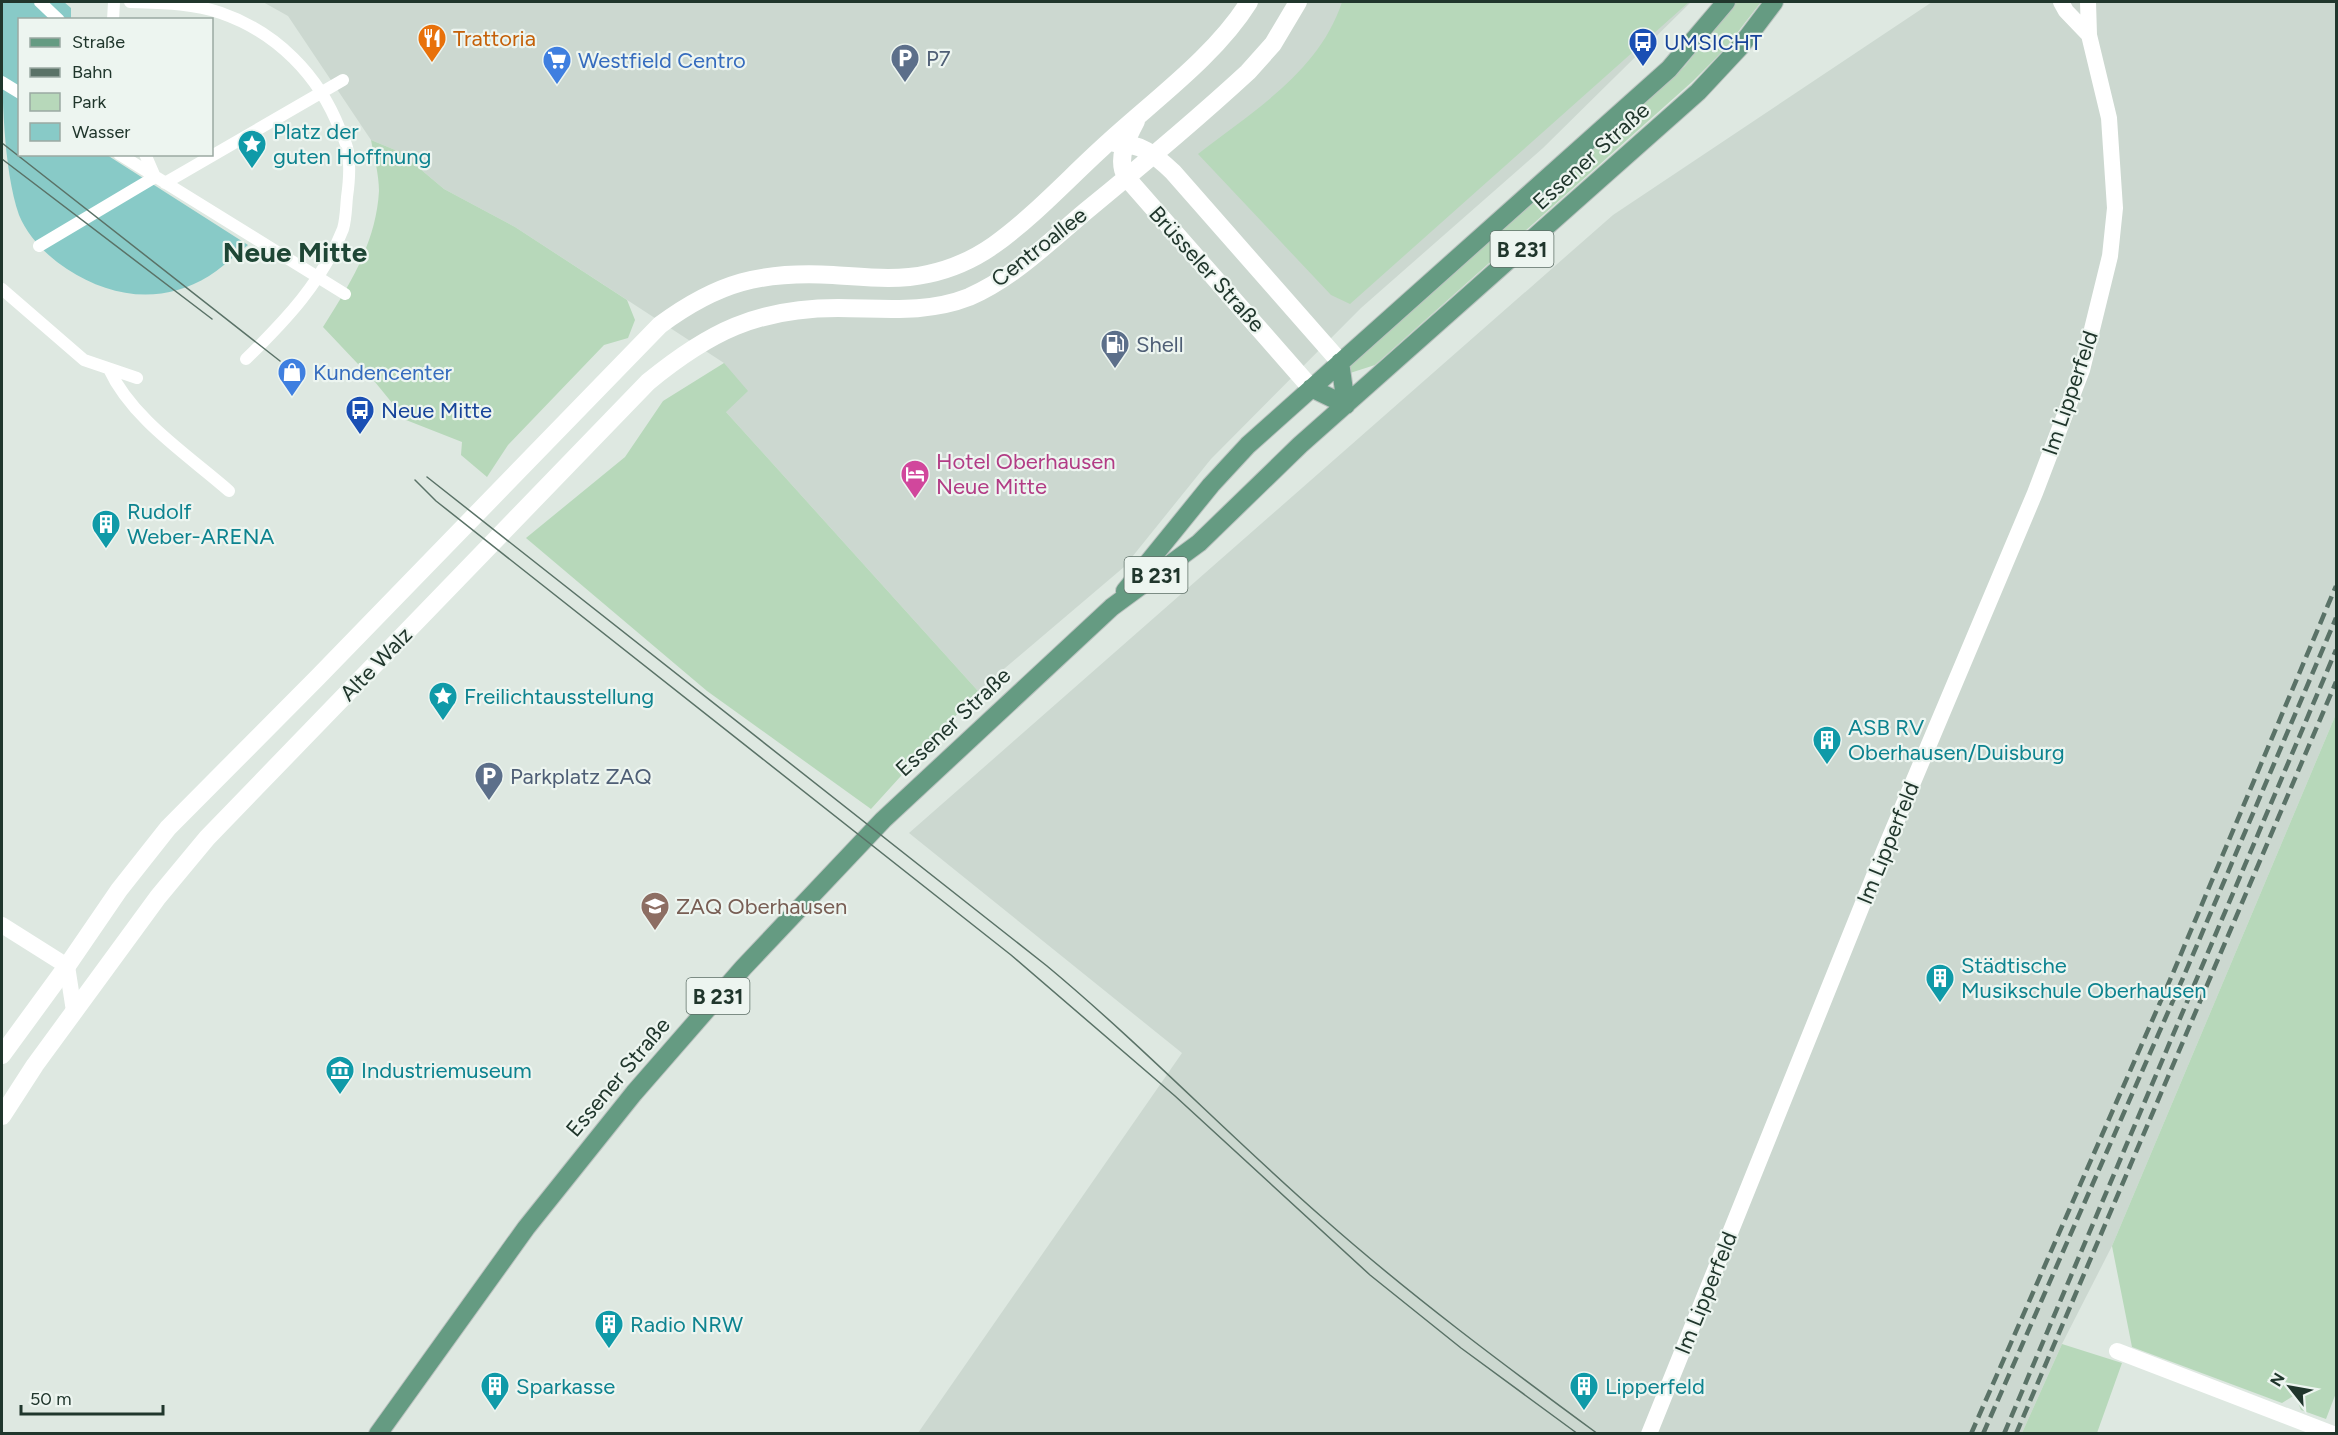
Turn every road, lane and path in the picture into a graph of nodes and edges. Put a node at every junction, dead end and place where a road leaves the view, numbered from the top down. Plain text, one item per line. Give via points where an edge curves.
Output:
1 (40, 2) edge
2 (114, 2) edge
3 (130, 2) edge
4 (1249, 2) edge
5 (1298, 2) edge
6 (1726, 2) edge
7 (1774, 2) edge
8 (2061, 2) edge
9 (2088, 2) edge
10 (57, 18) edge
11 (113, 18) edge
12 (2089, 34) junction
13 (343, 81) dead end
14 (2, 82) edge
15 (18, 92) edge
16 (322, 92) junction
17 (1140, 114) junction
18 (1126, 143) junction
19 (1103, 146) junction
20 (213, 150) edge
21 (1154, 154) junction
22 (122, 156) edge
23 (146, 156) edge
24 (201, 156) edge
25 (1126, 177) junction
26 (156, 180) junction
27 (39, 246) dead end
28 (319, 278) junction
29 (2, 289) edge
30 (345, 294) dead end
31 (690, 302) joint
32 (703, 340) joint
33 (246, 359) dead end
34 (1340, 362) junction
35 (109, 369) junction
36 (137, 378) dead end
37 (1311, 388) junction
38 (1346, 405) junction
39 (229, 491) dead end
40 (1112, 608) junction
41 (2, 925) edge
42 (68, 966) junction
43 (74, 1011) junction
44 (2, 1055) edge
45 (2, 1116) edge
46 (2117, 1351) dead end
47 (378, 1434) edge
48 (1650, 1434) edge
49 (2333, 1434) edge

1 - 10 street
2 - 11 street
3 - 16 street via 178,4 220,12 244,23 284,47
4 - 17 street, Centroallee via 1225,34
5 - 21 street, Centroallee via 1261,59
6 - 34 main road, Essener Straße / B 231 via 1669,69
7 - 38 main road, Essener Straße / B 231 via 1740,47 1698,92
8 - 12 street
9 - 12 street, Im Lipperfeld
12 - 48 street, Im Lipperfeld via 2109,118 2115,208 2110,256 2082,370
13 - 16 street
14 - 15 street
16 - 20 street
16 - 28 street via 348,151 348,189 344,226
17 - 18 street
17 - 19 street, Centroallee
18 - 19 street, Brüsseler Straße
18 - 21 street, Brüsseler Straße
18 - 25 street via 1121,169
19 - 31 street, Centroallee via 1008,234 965,262 942,271 901,278 773,275 729,285
21 - 25 street, Centroallee
21 - 34 street, Brüsseler Straße
22 - 26 street
23 - 26 street
24 - 26 street
25 - 32 street, Centroallee via 1002,279 968,297 918,309 787,312 758,318
25 - 37 street, Brüsseler Straße
26 - 27 street
26 - 28 street
28 - 30 street
28 - 33 street via 285,321
29 - 35 street via 84,360
31 - 42 street, Alte Walz via 648,336 168,828 118,890
32 - 43 street, Alte Walz via 648,382 207,838
34 - 37 main road, Essener Straße / B 231
34 - 38 main road
35 - 36 street
35 - 39 street via 117,387 148,421
37 - 38 main road
37 - 40 main road, Essener Straße / B 231 via 1233,460
38 - 40 main road, Essener Straße / B 231 via 1199,543
40 - 47 main road, Essener Straße / B 231 via 883,820 736,976 634,1093 525,1228
41 - 42 street
42 - 43 street
42 - 44 street, Alte Walz
43 - 45 street, Alte Walz
46 - 49 street

